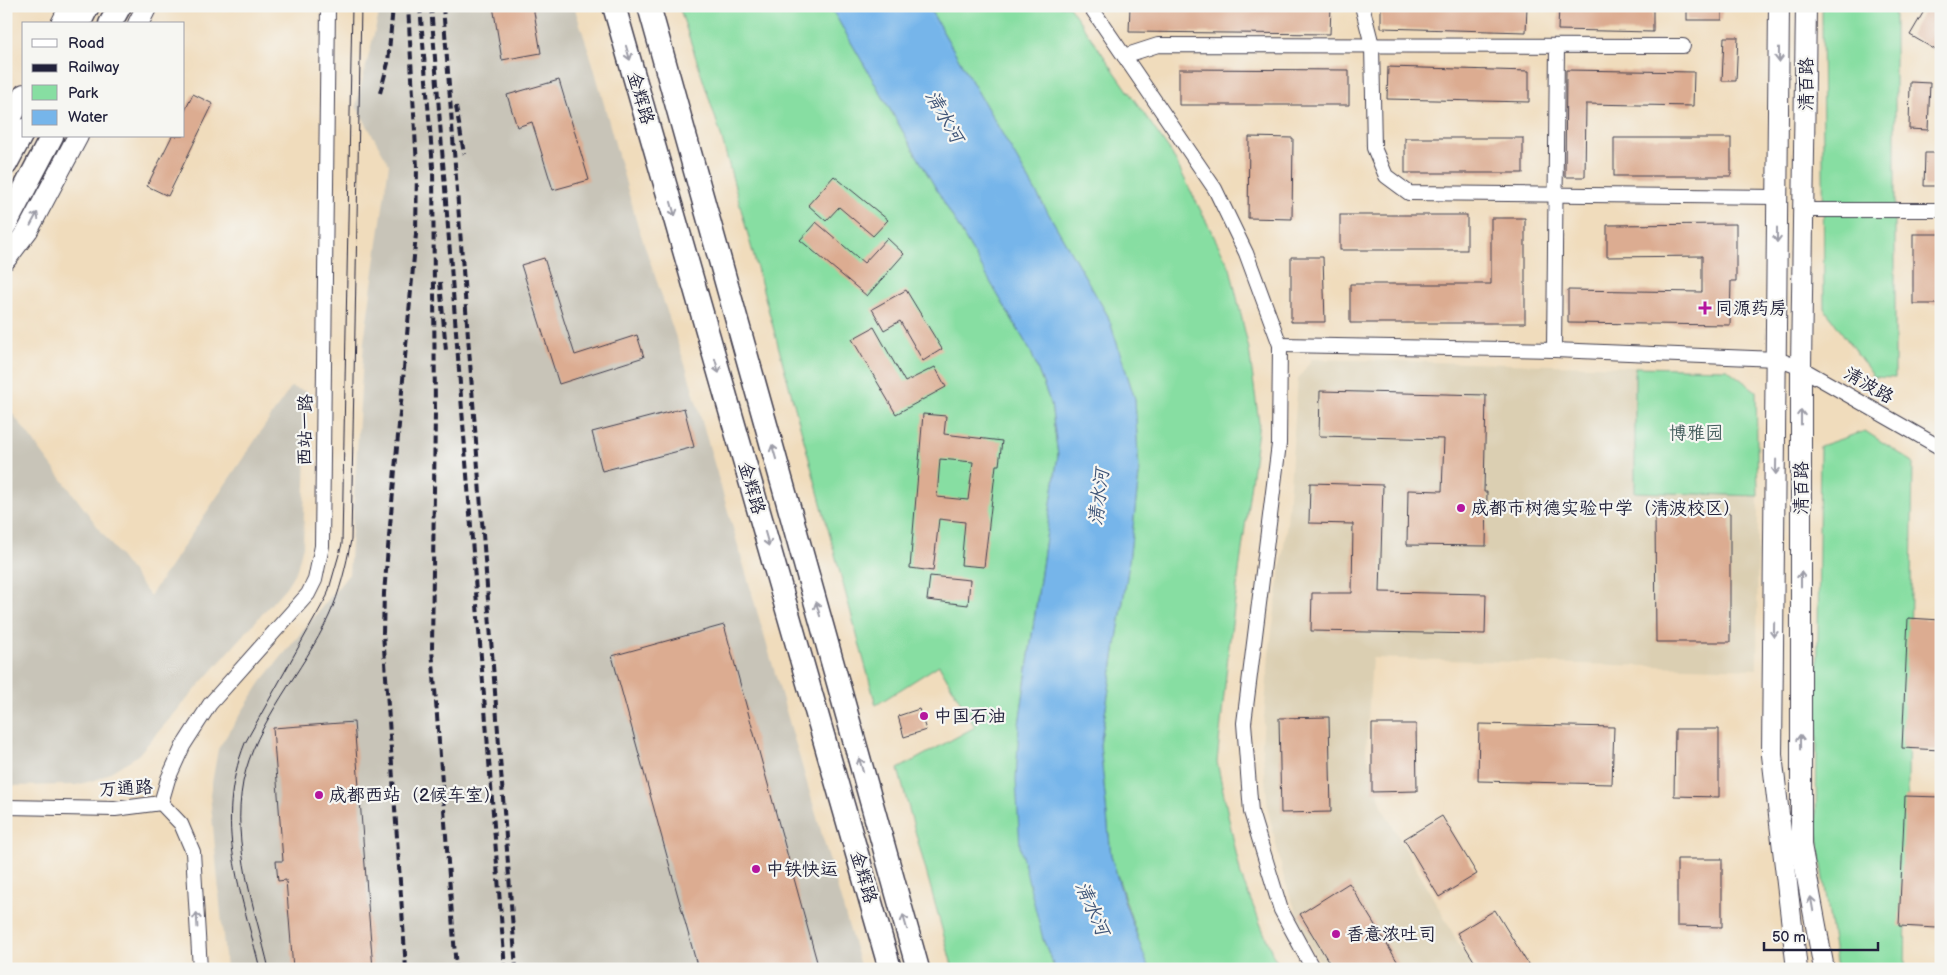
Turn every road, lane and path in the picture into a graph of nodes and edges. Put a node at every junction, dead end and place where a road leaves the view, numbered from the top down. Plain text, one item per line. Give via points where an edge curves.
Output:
1 (70, 6) edge
2 (88, 6) edge
3 (120, 6) edge
4 (147, 6) edge
5 (328, 6) edge
6 (614, 6) edge
7 (649, 6) edge
8 (1090, 6) edge
9 (1362, 6) edge
10 (1779, 6) edge
11 (1806, 6) edge
12 (62, 22) edge
13 (80, 22) edge
14 (111, 22) edge
15 (139, 22) edge
16 (1372, 45) junction
17 (1557, 46) junction
18 (1683, 46) dead end
19 (1124, 56) junction
20 (22, 98) edge
21 (6, 128) edge
22 (22, 134) edge
23 (51, 138) edge
24 (77, 138) edge
25 (6, 164) edge
26 (1554, 194) junction
27 (1778, 197) junction
28 (1804, 210) junction
29 (1941, 210) edge
30 (6, 224) edge
31 (6, 259) edge
32 (1280, 346) junction
33 (1554, 350) junction
34 (1777, 359) junction
35 (1801, 368) junction
36 (1941, 448) edge
37 (161, 803) junction
38 (6, 807) edge
39 (200, 969) edge
40 (890, 969) edge
41 (918, 969) edge
42 (1312, 969) edge
43 (1797, 969) edge
44 (1824, 969) edge

1 - 12 street
2 - 13 main road
3 - 14 main road
4 - 15 street
5 - 37 street, 西站一路 via 320,563 315,580 298,606 210,704 183,746
6 -> 40 main road, 金辉路
41 -> 7 main road, 金辉路
8 - 19 street
9 - 16 street
10 -> 27 street, 清百路
11 - 28 street, 清百路
16 - 17 street
16 - 19 street via 1158,45
16 - 26 street via 1374,148 1386,176 1408,193
17 - 18 street
17 - 26 street
19 - 32 street via 1215,189 1246,253
20 - 21 street
22 - 25 main road
23 - 30 main road
31 -> 24 street via 28,230
26 - 27 street
26 - 33 street
27 -> 34 street, 清百路
28 - 29 street
28 - 35 street, 清百路
32 - 33 street, 清波路
32 - 42 street via 1279,444 1244,723 1251,812 1281,910
33 - 34 street, 清波路
34 - 35 street, 清波路
34 -> 43 street, 清百路 via 1772,755
35 - 36 street, 清波路
44 -> 35 street, 清百路 via 1802,845
37 - 38 street, 万通路 via 115,809
39 -> 37 street, 万通路 via 194,852 181,824

